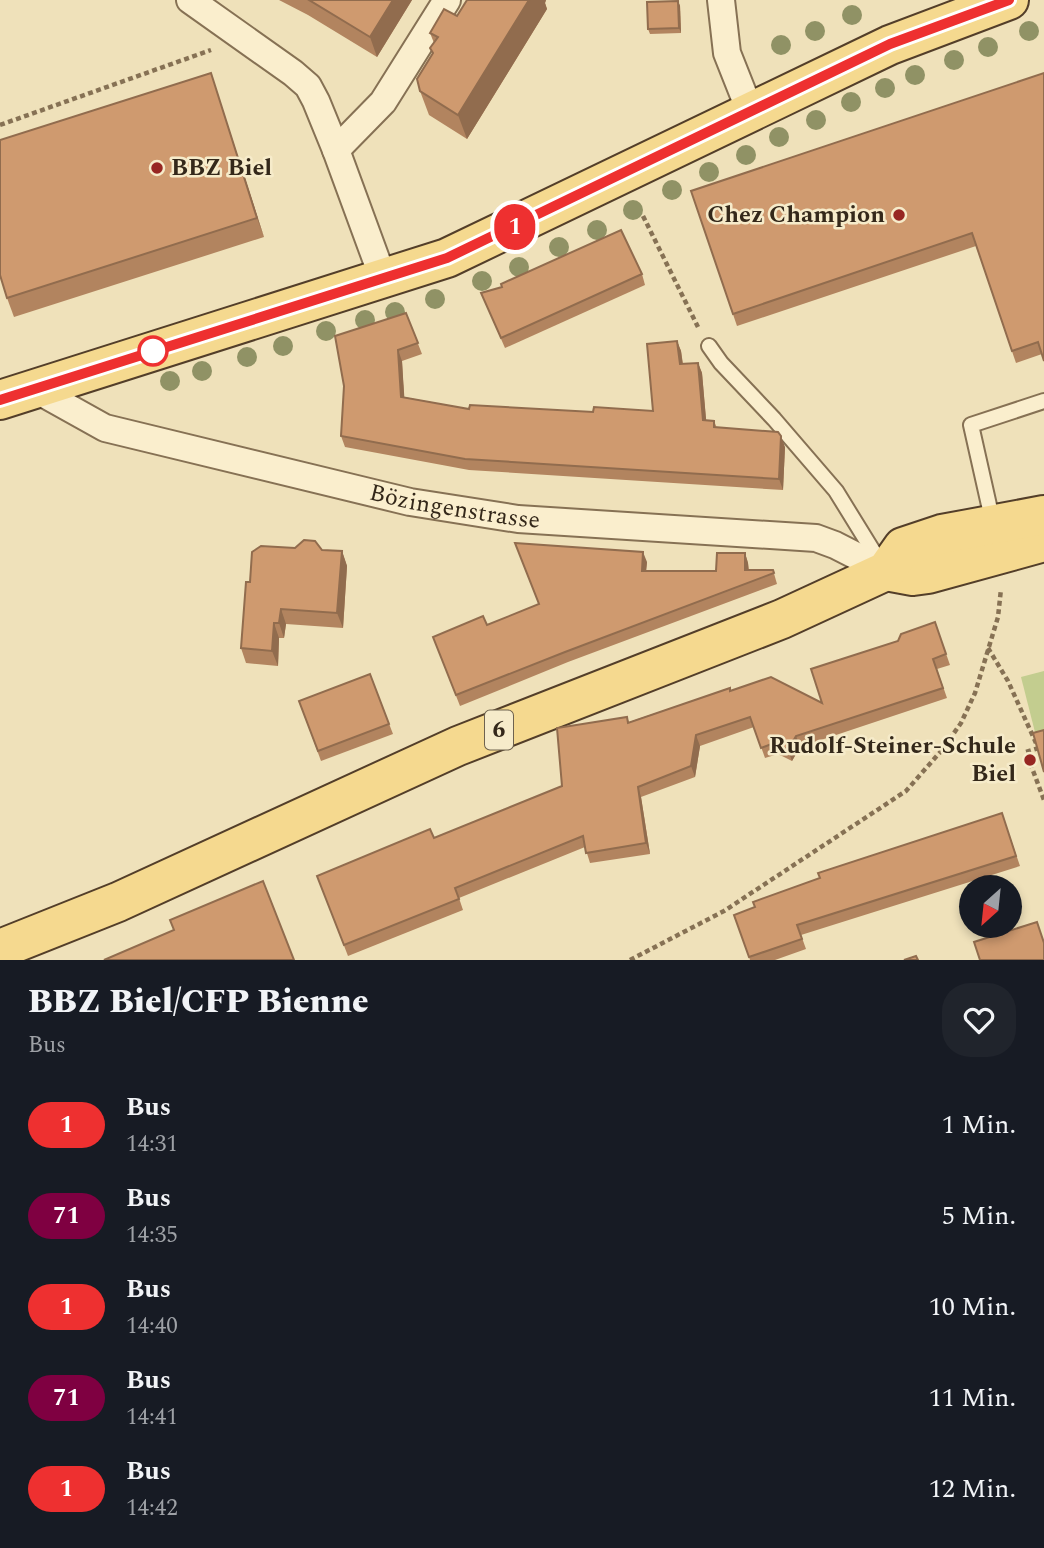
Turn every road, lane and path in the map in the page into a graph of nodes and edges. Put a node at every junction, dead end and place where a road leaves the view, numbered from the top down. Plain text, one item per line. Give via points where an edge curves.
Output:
1 (190, 0) edge
2 (447, 0) edge
3 (721, 0) edge
4 (1009, 0) edge
5 (215, 49) dead end
6 (750, 111) junction
7 (0, 125) edge
8 (336, 150) junction
9 (643, 216) dead end
10 (383, 278) junction
11 (709, 346) joint
12 (17, 394) edge
13 (1044, 401) edge
14 (1044, 514) edge
15 (993, 524) junction
16 (1044, 542) edge
17 (886, 571) junction
18 (1002, 578) dead end
19 (988, 648) junction
20 (1039, 748) junction
21 (1041, 757) edge
22 (1044, 800) edge
23 (0, 949) edge
24 (630, 960) edge

1 - 8 street via 308,86
2 - 8 street via 383,102
3 - 6 street via 727,53
4 - 6 main road via 890,44
5 - 7 path
6 - 10 main road via 458,253
8 - 10 street
9 - 11 path
10 - 12 main road
11 - 17 lane via 836,491
12 - 17 street, Bözingenstrasse via 105,428 410,502 518,519 816,538
13 - 15 lane via 971,425
14 - 15 main road, 6
15 - 17 main road, 6 via 903,547
16 - 17 main road via 928,574
17 - 23 main road, 6 via 782,619 458,746 118,902
18 - 19 path via 998,617
19 - 20 path
19 - 24 path via 961,723 906,791 724,911
20 - 21 path
20 - 22 path via 1026,751

